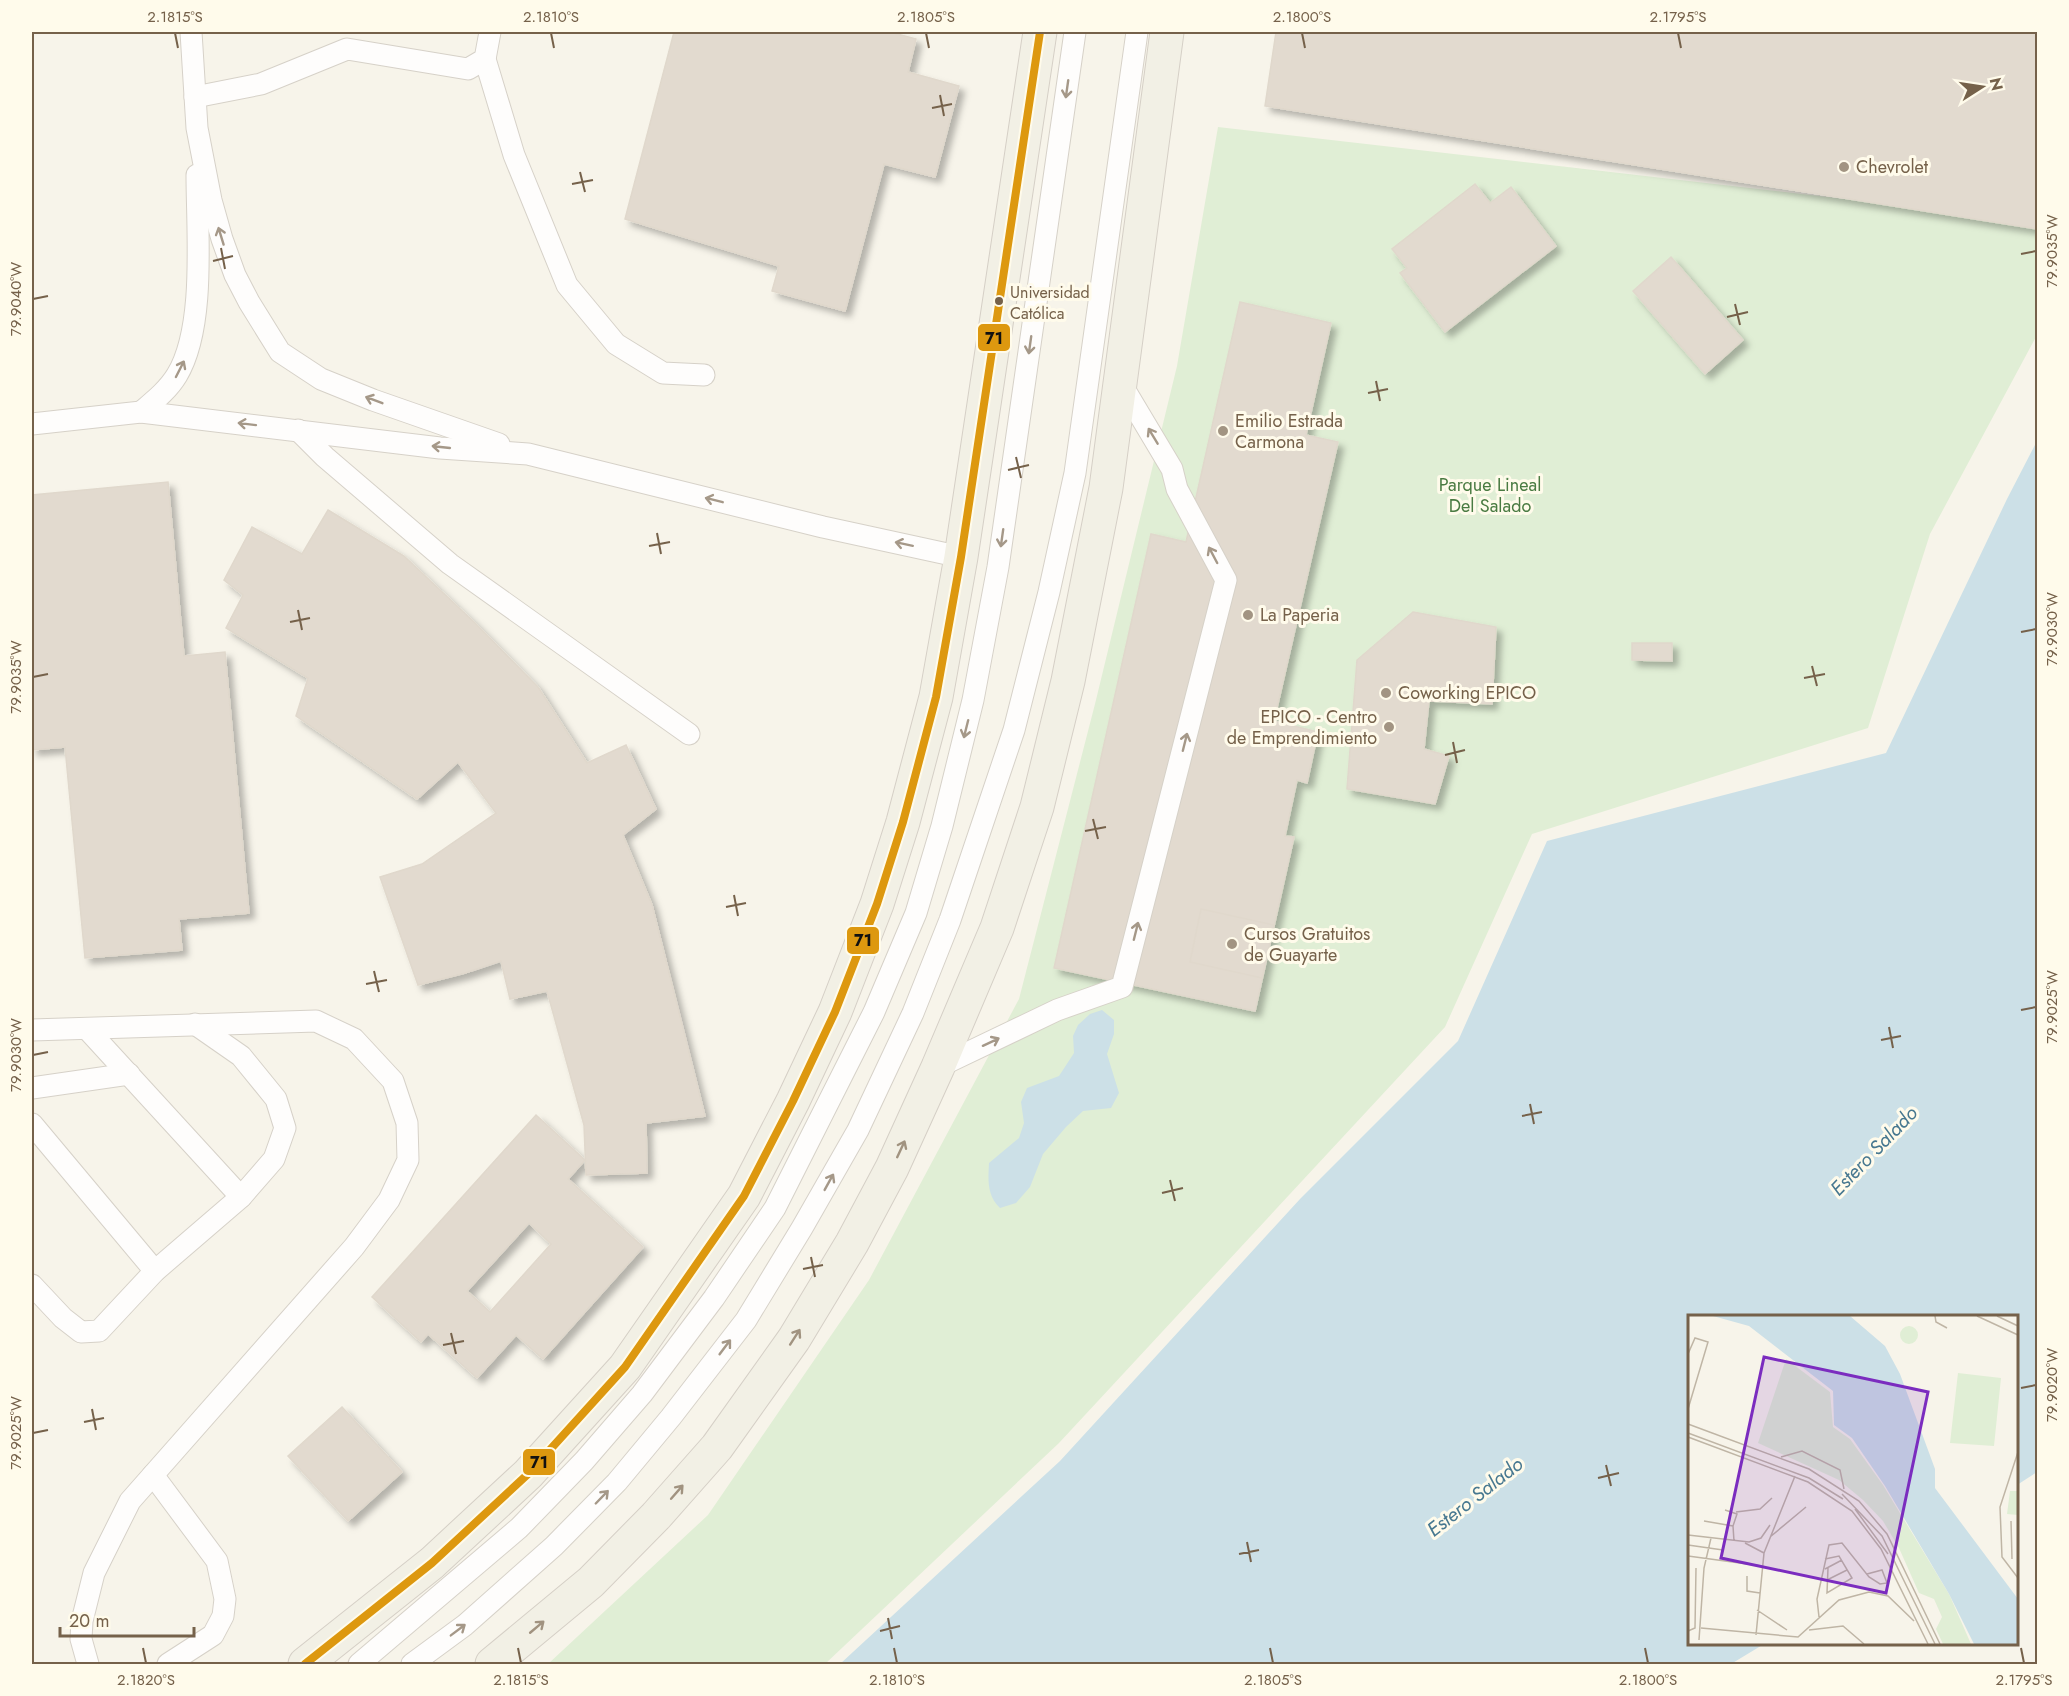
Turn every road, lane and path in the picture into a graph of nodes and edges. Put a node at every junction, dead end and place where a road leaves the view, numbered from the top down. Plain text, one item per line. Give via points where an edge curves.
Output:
1 (191, 32) edge
2 (490, 32) edge
3 (1040, 32) edge
4 (1075, 32) edge
5 (1137, 32) edge
6 (1167, 32) edge
7 (346, 40) edge
8 (485, 58) junction
9 (195, 97) junction
10 (197, 128) junction
11 (704, 375) dead end
12 (1120, 382) junction
13 (141, 412) junction
14 (32, 424) edge
15 (298, 430) junction
16 (528, 454) junction
17 (961, 557) junction
18 (689, 734) dead end
19 (195, 1024) junction
20 (88, 1029) junction
21 (32, 1030) edge
22 (938, 1067) junction
23 (129, 1074) junction
24 (32, 1088) edge
25 (32, 1124) edge
26 (241, 1197) junction
27 (155, 1271) junction
28 (32, 1285) edge
29 (153, 1475) junction
30 (88, 1665) edge
31 (168, 1665) edge
32 (305, 1665) edge
33 (358, 1665) edge
34 (412, 1665) edge
35 (492, 1665) edge

1 - 9 lane
2 - 8 lane
3 - 17 main road
4 -> 33 lane via 998,567 974,700 916,913 874,1012 775,1208 642,1394 519,1528
34 -> 5 lane via 465,1625 554,1546 617,1482 746,1320 858,1130 913,1013 950,920 1014,730 1049,592 1075,473
6 - 12 main road
7 - 8 lane via 468,69
7 - 9 lane via 261,84
8 - 11 lane via 514,155 567,285 616,344 663,373
9 - 10 lane
13 -> 10 lane via 176,377 186,356 195,314
16 -> 10 lane via 321,379 280,352 249,302 222,239
12 - 22 main road via 1106,488 1068,681 1037,807 997,928
22 -> 12 lane via 1057,1010 1122,987 1226,580 1177,489 1172,470
13 - 14 lane
15 -> 13 lane
16 -> 15 lane via 440,448
15 - 18 lane via 450,564
17 -> 16 lane
17 - 32 main road via 936,697 877,904 835,1012 744,1196 625,1367 528,1474 432,1563
19 - 20 lane
19 - 26 lane via 241,1056 276,1099 285,1128 274,1159
19 - 29 lane via 316,1021 354,1039 393,1081 407,1123 408,1160 389,1200 354,1247
20 - 21 lane
20 - 23 lane
35 -> 22 main road via 591,1582 717,1447 794,1339 852,1243 892,1168
23 - 24 lane
23 - 26 lane
25 - 27 lane
26 - 27 lane
27 - 28 lane via 99,1331 81,1332
29 - 30 lane via 130,1501 94,1573 82,1621 81,1640
29 - 31 lane via 216,1561 225,1599 223,1616 213,1635

